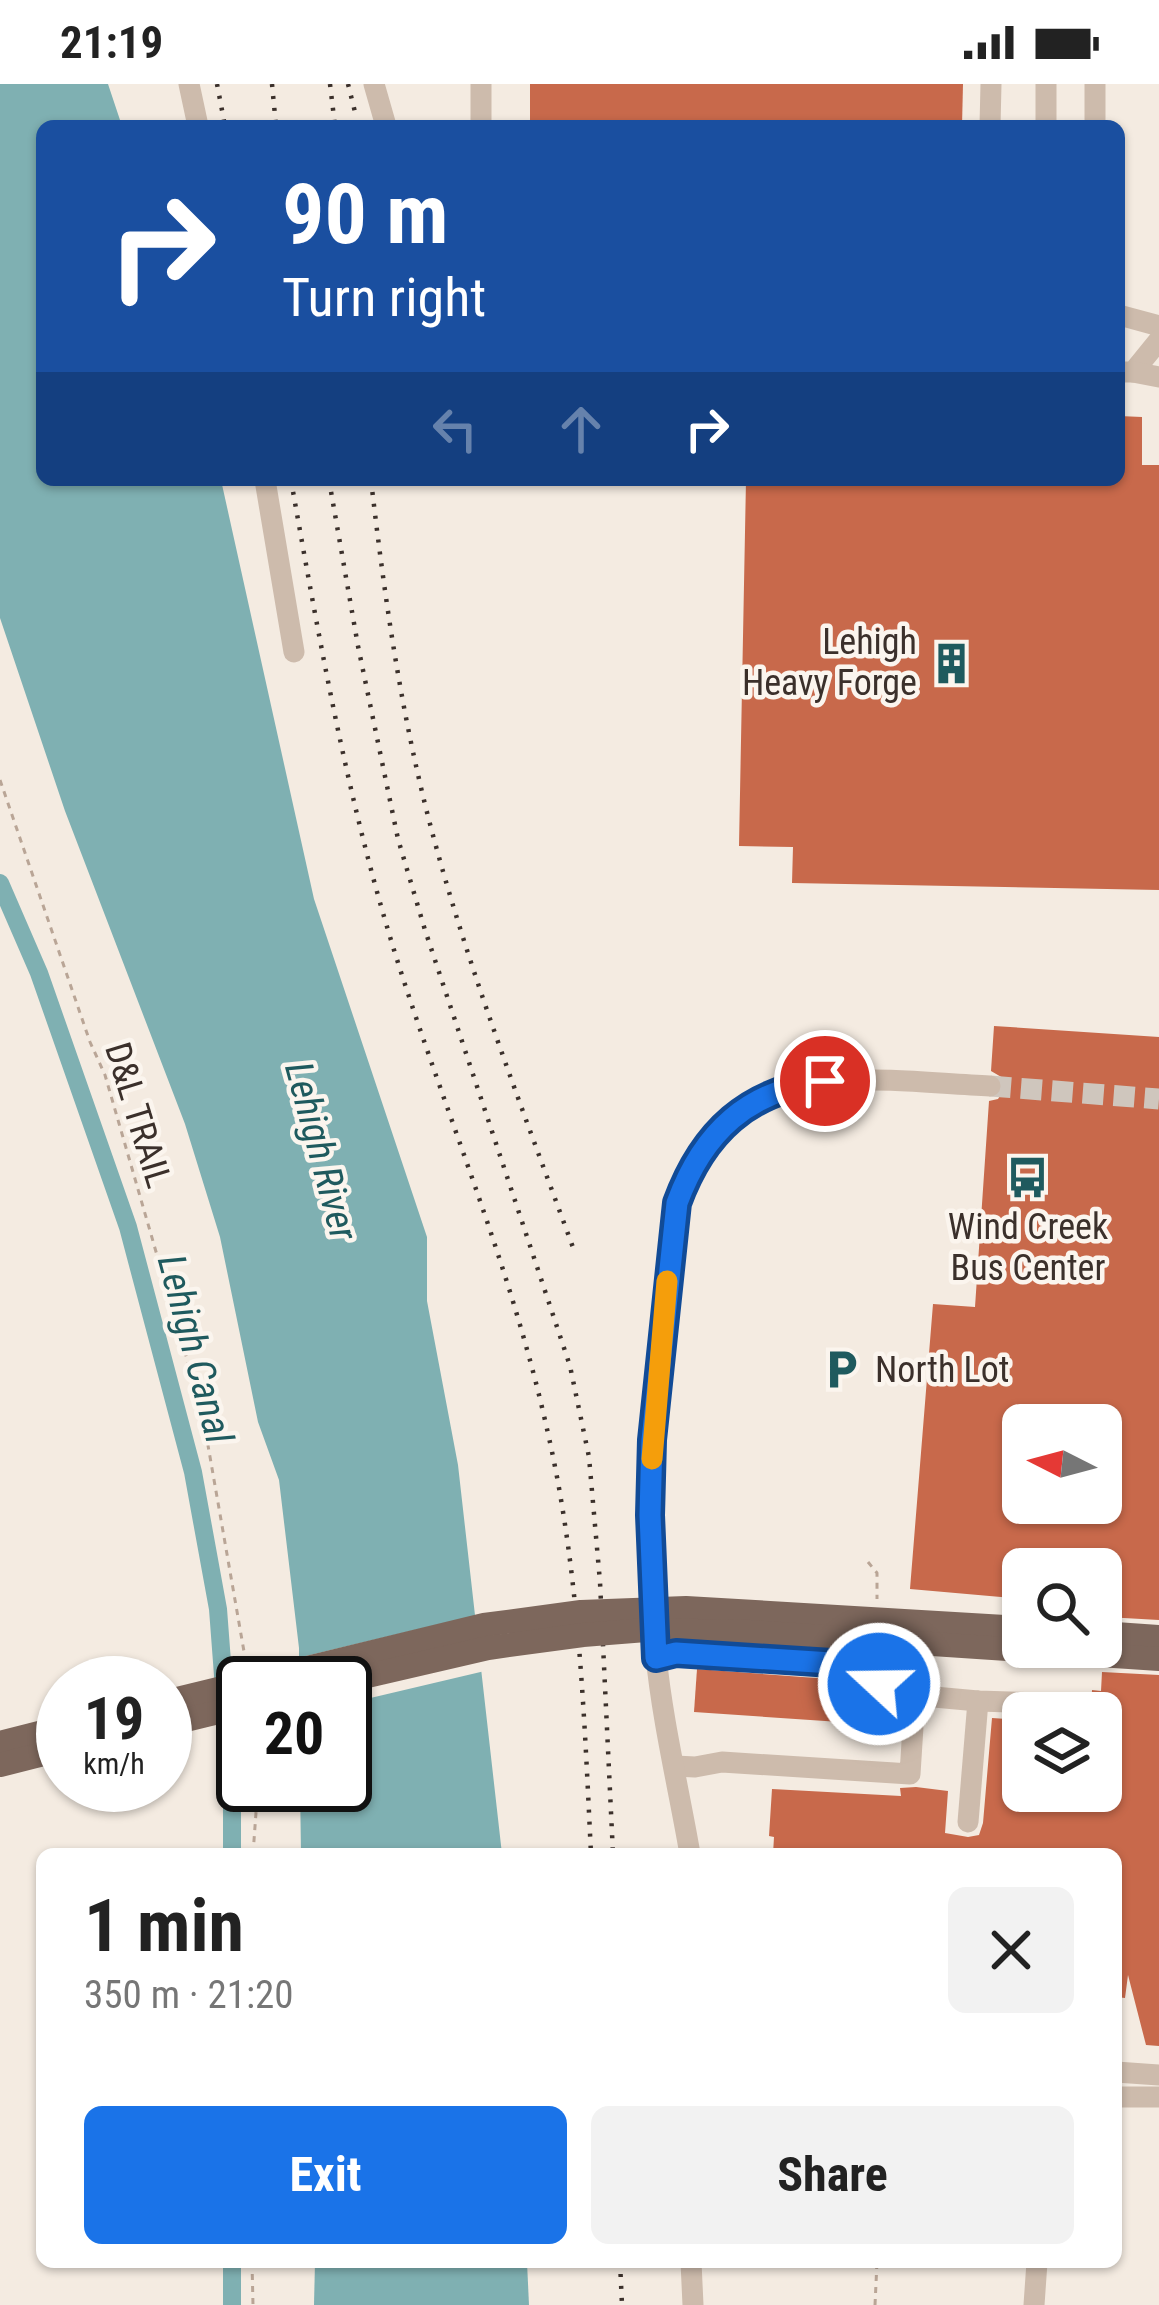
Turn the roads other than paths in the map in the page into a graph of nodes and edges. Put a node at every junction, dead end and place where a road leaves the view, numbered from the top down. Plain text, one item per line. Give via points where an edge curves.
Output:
1 (189, 84) edge
2 (374, 84) edge
3 (481, 84) edge
4 (991, 84) edge
5 (1046, 84) edge
6 (1095, 84) edge
7 (197, 120) edge
8 (384, 120) edge
9 (482, 120) edge
10 (990, 120) edge
11 (1046, 120) edge
12 (1095, 120) edge
13 (1125, 318) edge
14 (1159, 326) edge
15 (1159, 340) edge
16 (1126, 372) edge
17 (1159, 377) edge
18 (266, 486) edge
19 (294, 652) dead end
20 (990, 1086) tunnel mouth
21 (1002, 1627) edge
22 (1122, 1634) edge
23 (1159, 1637) edge
24 (338, 1656) edge
25 (656, 1658) junction
26 (1159, 1659) edge
27 (372, 1675) edge
28 (915, 1695) junction
29 (978, 1701) junction
30 (1002, 1702) edge
31 (36, 1734) edge
32 (0, 1743) edge
33 (36, 1756) edge
34 (0, 1765) edge
35 (675, 1766) junction
36 (968, 1822) dead end
37 (689, 1848) edge
38 (1122, 2072) edge
39 (1159, 2075) edge
40 (1122, 2097) edge
41 (1159, 2097) edge
42 (1122, 2111) edge
43 (1159, 2113) edge
44 (691, 2268) edge
45 (1037, 2268) edge
46 (693, 2305) edge
47 (1034, 2305) edge

1 - 7 street
2 - 8 street
3 - 9 street
4 - 10 street
5 - 11 street
6 - 12 street
13 - 14 street
15 - 16 street
16 - 17 street
18 - 19 street
20 - 25 street via 809,1083 738,1113 702,1151 673,1222 652,1440
21 - 24 main road, bridge via 644,1607 484,1625
22 - 23 main road
25 - 28 street via 847,1664
25 - 35 street
26 - 27 main road, bridge via 646,1630 488,1648
28 - 29 street
28 - 35 street via 910,1774
29 - 30 street
29 - 36 street
31 - 32 main road
33 - 34 main road
35 - 37 street
38 - 39 street
40 - 41 street
42 - 43 street
44 - 46 street
45 - 47 street

